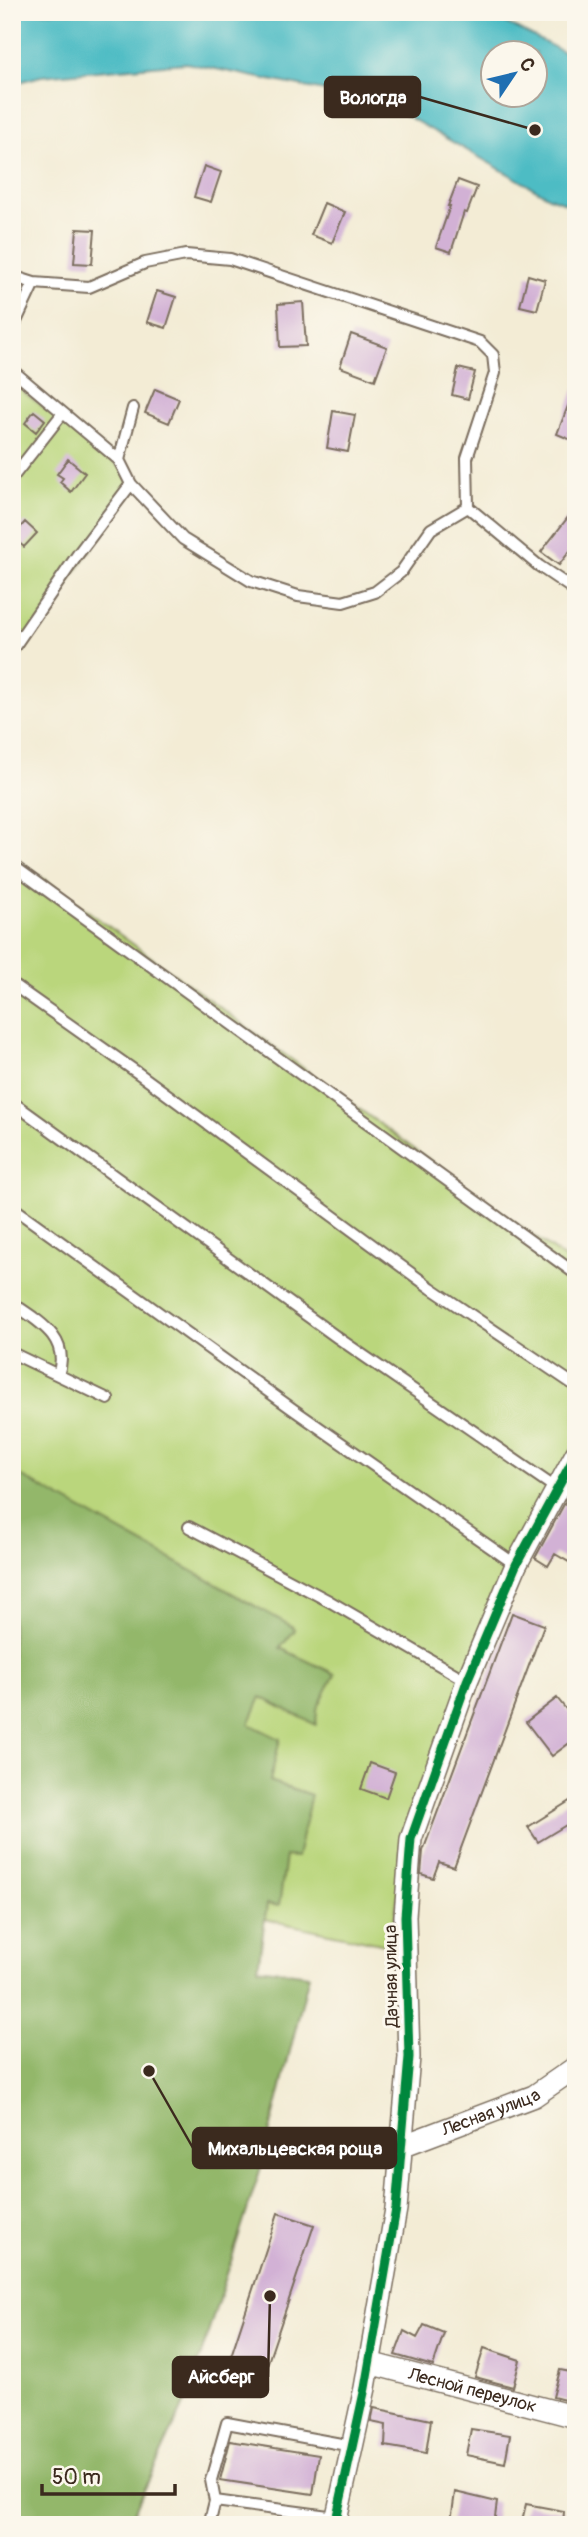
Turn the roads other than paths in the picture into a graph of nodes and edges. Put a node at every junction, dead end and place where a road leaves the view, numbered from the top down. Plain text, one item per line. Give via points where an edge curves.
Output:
1 (12, 276) edge
2 (34, 283) junction
3 (12, 330) edge
4 (12, 370) edge
5 (134, 408) dead end
6 (63, 413) junction
7 (119, 460) junction
8 (12, 478) edge
9 (131, 484) junction
10 (468, 507) junction
11 (576, 591) edge
12 (12, 650) edge
13 (12, 865) edge
14 (12, 984) edge
15 (12, 1102) edge
16 (12, 1207) edge
17 (576, 1274) edge
18 (12, 1303) edge
19 (12, 1353) edge
20 (58, 1375) junction
21 (576, 1385) edge
22 (108, 1399) dead end
23 (576, 1454) edge
24 (557, 1489) junction
25 (188, 1527) dead end
26 (516, 1565) junction
27 (467, 1681) junction
28 (576, 2067) edge
29 (399, 2147) junction
30 (369, 2363) junction
31 (576, 2417) edge
32 (352, 2446) junction
33 (215, 2501) junction
34 (335, 2521) edge
35 (209, 2525) edge

1 - 2 lane
2 - 3 lane
2 - 10 lane via 89,287 145,263 186,255 230,259 480,342 493,355 495,373 467,458
4 - 6 lane
5 - 7 lane
6 - 7 lane
6 - 8 lane
7 - 9 lane
9 - 10 lane via 183,539 251,581 298,596 343,602 375,592 401,572 431,529
9 - 12 lane
10 - 11 lane
13 - 17 lane
14 - 21 lane via 431,1288
15 - 24 lane via 338,1338
16 - 26 lane
18 - 20 lane via 56,1339 62,1364
19 - 20 lane
20 - 22 lane
23 - 24 street, Дачная улица
24 - 26 street, Дачная улица
25 - 27 lane
26 - 27 street, Дачная улица
27 - 29 street, Дачная улица via 411,1839 405,1916 409,2057
28 - 29 street, Лесная улица via 534,2096
29 - 30 street, Дачная улица via 396,2209
30 - 31 street, Лесной переулок
30 - 32 street, Дачная улица
32 - 33 lane via 227,2423 211,2480
32 - 34 street, Дачная улица
33 - 34 lane
33 - 35 lane

